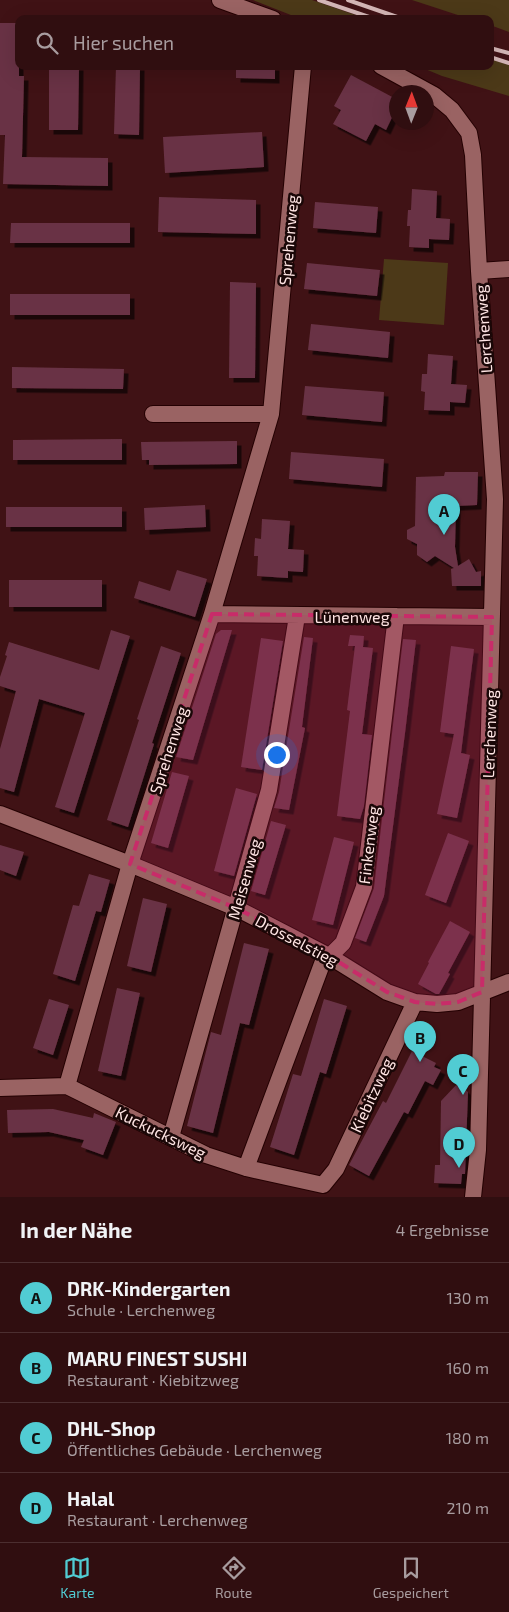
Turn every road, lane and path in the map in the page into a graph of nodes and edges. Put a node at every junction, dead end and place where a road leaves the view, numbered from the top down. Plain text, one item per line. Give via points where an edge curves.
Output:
1 (220, 0) edge
2 (262, 15) edge
3 (304, 70) edge
4 (389, 70) edge
5 (509, 269) edge
6 (479, 270) junction
7 (152, 414) dead end
8 (270, 414) junction
9 (502, 499) edge
10 (212, 614) junction
11 (297, 616) junction
12 (396, 616) junction
13 (492, 617) junction
14 (0, 814) edge
15 (130, 864) junction
16 (236, 908) junction
17 (329, 956) junction
18 (509, 982) edge
19 (482, 992) junction
20 (415, 1002) junction
21 (67, 1086) junction
22 (0, 1088) edge
23 (171, 1137) junction
24 (246, 1168) junction
25 (323, 1185) joint
26 (473, 1197) edge

1 - 2 street
3 - 8 street, Sprehenweg
4 - 6 street, Lerchenweg via 434,95 452,110 469,133
5 - 6 street, Lerchenweg
6 - 9 street, Lerchenweg
7 - 8 street
8 - 10 street, Sprehenweg
9 - 13 street, Lerchenweg
10 - 11 street, Lünenweg
10 - 15 street, Sprehenweg
11 - 12 street, Lünenweg
11 - 16 street, Meisenweg via 269,790
12 - 13 street, Lünenweg
12 - 17 street, Finkenweg via 364,887 343,943
13 - 19 street, Lerchenweg
14 - 15 street, Drosselstieg
15 - 16 street, Drosselstieg
15 - 21 street, Sprehenweg
16 - 17 street, Drosselstieg
16 - 23 street, Meisenweg
17 - 20 street, Drosselstieg via 387,992
17 - 24 street, Finkenweg via 322,964
18 - 19 street, Drosselstieg
19 - 20 street, Drosselstieg via 458,1002
19 - 26 street, Lerchenweg via 478,1150
20 - 25 street, Kiebitzweg via 336,1170
21 - 22 street, Kuckucksweg
21 - 23 street, Kuckucksweg
23 - 24 street, Kuckucksweg via 206,1155
24 - 25 street, Kuckucksweg

